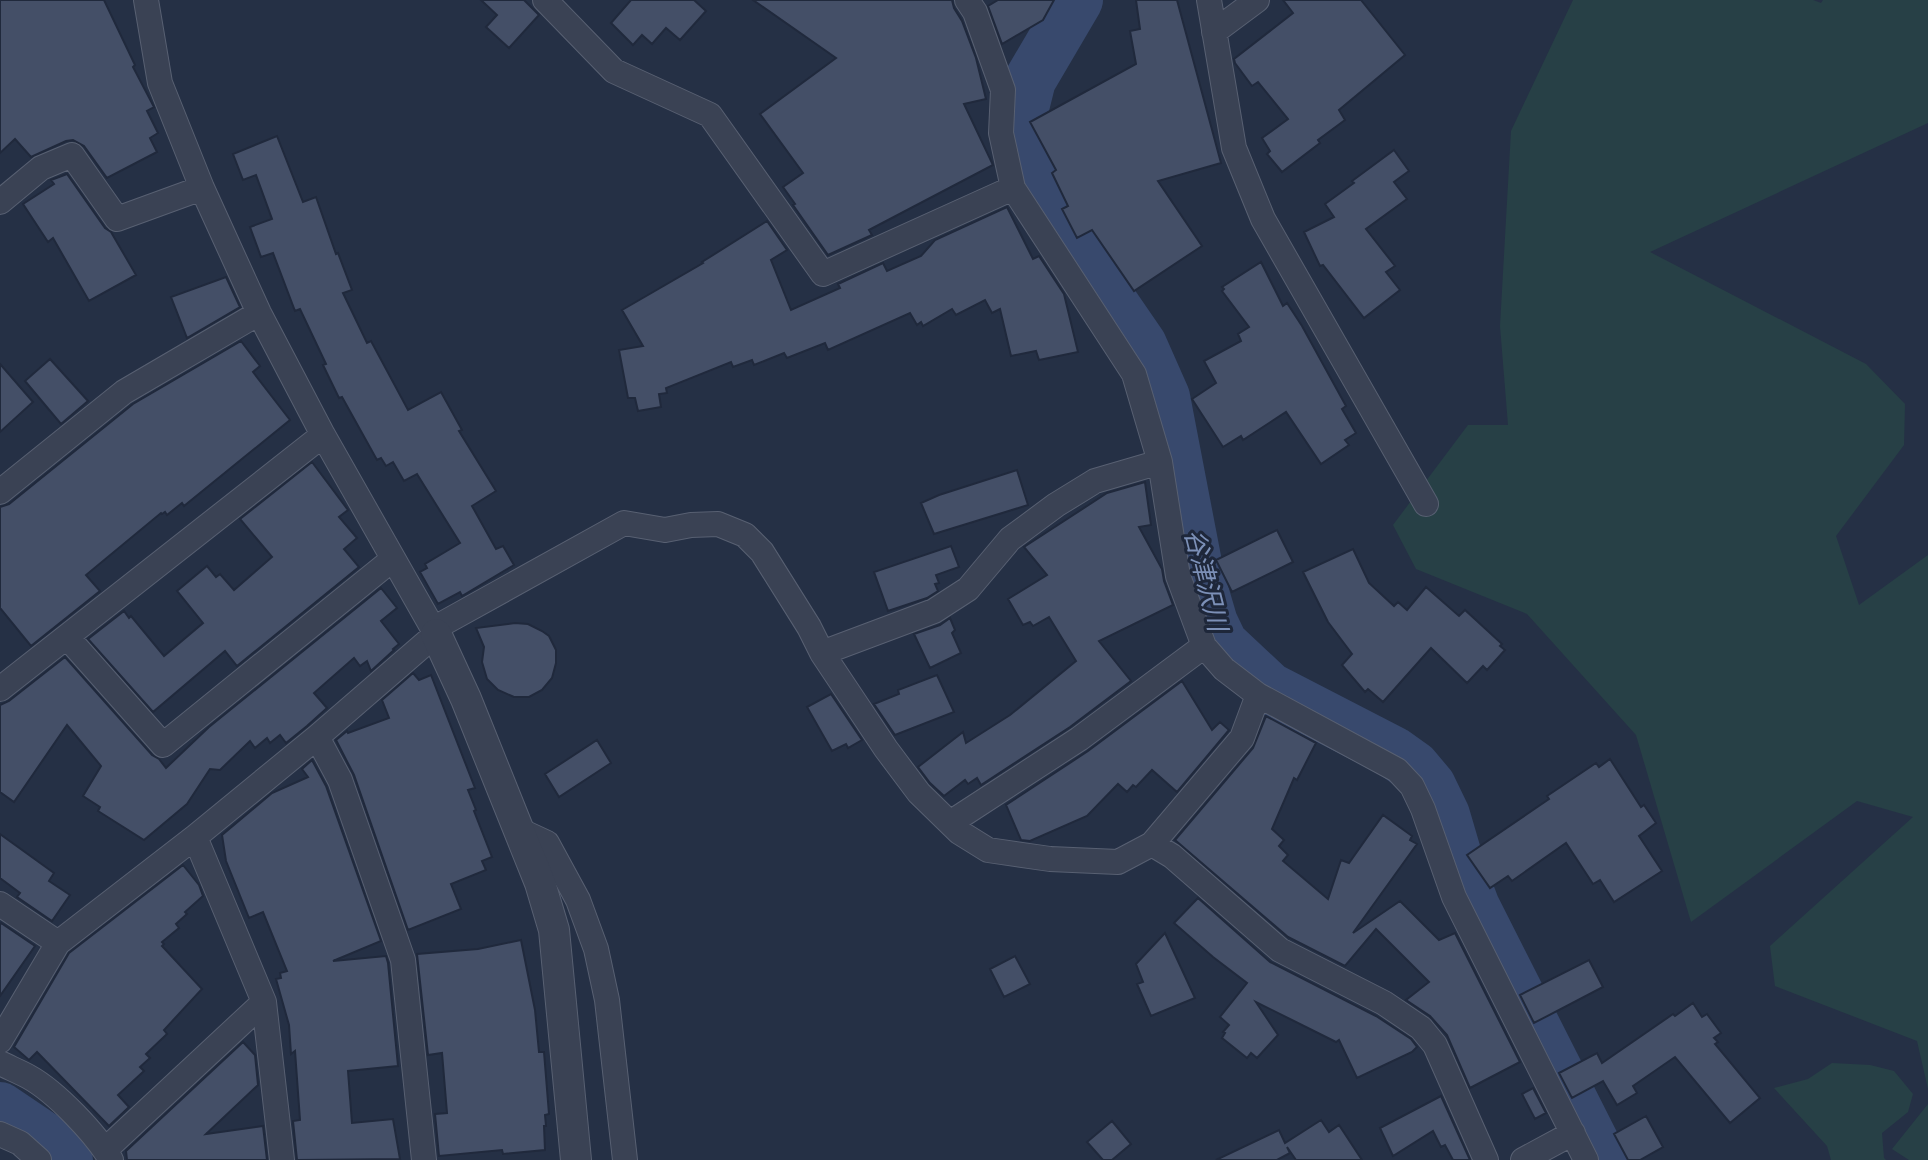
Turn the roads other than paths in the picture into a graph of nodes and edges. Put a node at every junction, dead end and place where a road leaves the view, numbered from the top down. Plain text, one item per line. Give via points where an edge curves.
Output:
1 (146, 0) edge
2 (545, 0) edge
3 (967, 0) edge
4 (1209, 0) edge
5 (1257, 0) edge
6 (1214, 32) junction
7 (202, 188) junction
8 (1013, 188) junction
9 (0, 202) edge
10 (259, 313) junction
11 (323, 435) junction
12 (1160, 462) junction
13 (0, 492) edge
14 (1426, 504) dead end
15 (393, 559) junction
16 (434, 631) junction
17 (67, 637) junction
18 (1204, 646) junction
19 (822, 653) junction
20 (0, 689) edge
21 (1258, 695) junction
22 (317, 737) junction
23 (950, 823) junction
24 (519, 830) junction
25 (195, 837) junction
26 (1152, 844) junction
27 (0, 904) edge
28 (58, 943) junction
29 (264, 1002) junction
30 (0, 1041) edge
31 (0, 1063) edge
32 (1573, 1133) junction
33 (0, 1134) edge
34 (108, 1155) edge
35 (39, 1160) edge
36 (282, 1160) edge
37 (424, 1160) edge
38 (576, 1160) edge
39 (625, 1160) edge
40 (1486, 1160) edge
41 (1523, 1160) edge
42 (1586, 1160) edge

1 - 7 street via 160,83
2 - 8 street via 614,71 710,115 823,274
3 - 8 street via 1003,90 1001,133
4 - 6 street
5 - 6 street
6 - 14 street via 1234,148 1263,219
7 - 9 street via 117,219 72,155 41,168
7 - 10 street
8 - 12 street via 1134,374
10 - 11 street
10 - 13 street via 124,392
11 - 15 street
11 - 17 street
12 - 18 street via 1178,576
12 - 19 street via 1095,481 1056,505 1010,539 968,589 934,611
15 - 16 street
15 - 17 street via 163,745
16 - 19 street via 624,523 665,530 718,524 745,535 762,552
16 - 22 street
16 - 24 street
17 - 20 street
18 - 21 street
18 - 23 street via 1079,739
19 - 23 street via 919,793
21 - 26 street via 1242,738
21 - 32 street via 1397,770 1412,786 1454,897
22 - 25 street
22 - 37 street via 340,780 403,960
23 - 26 street via 988,850 1050,859 1118,862
24 - 38 street via 554,930
24 - 39 street via 547,843 578,900 596,949
25 - 28 street
25 - 29 street
26 - 40 street via 1280,950 1421,1028 1435,1045
27 - 28 street
28 - 30 street
29 - 34 street
29 - 36 street
31 - 34 street via 63,1103
32 - 41 street
32 - 42 street
33 - 35 street

